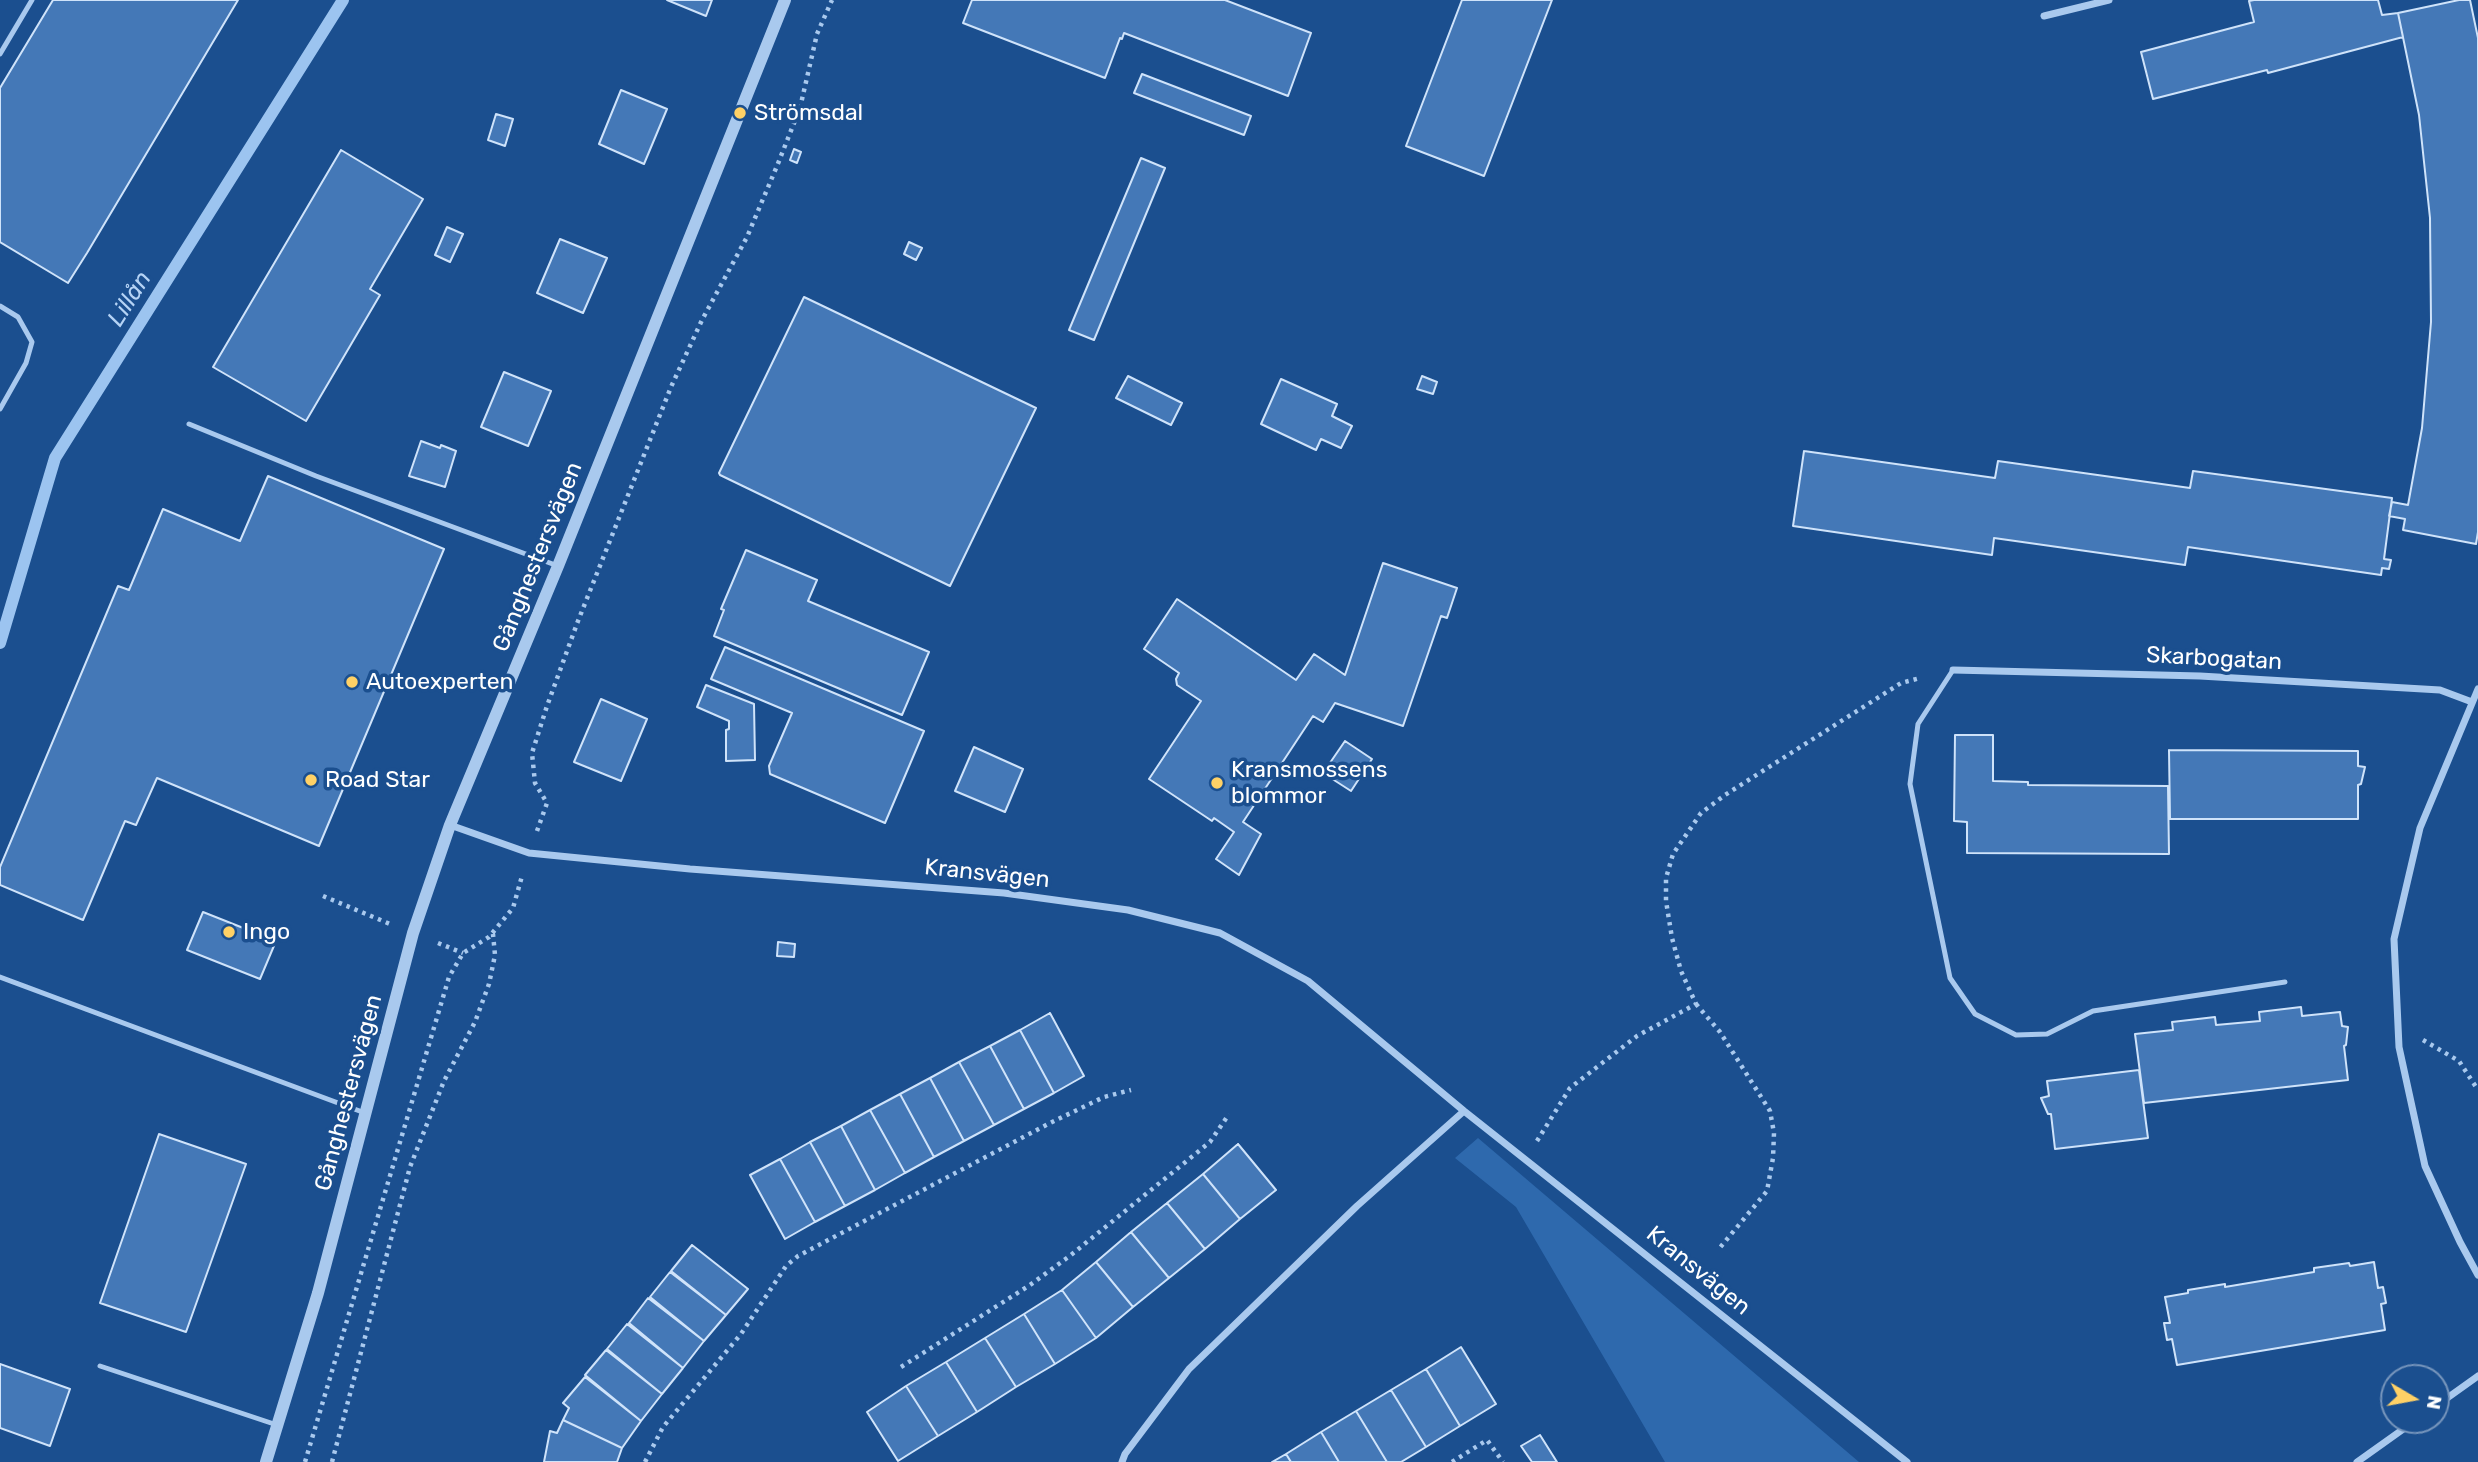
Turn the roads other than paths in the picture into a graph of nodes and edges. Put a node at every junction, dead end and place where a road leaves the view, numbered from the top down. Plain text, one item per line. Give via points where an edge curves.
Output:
1 (32, 0) edge
2 (785, 0) edge
3 (2109, 0) edge
4 (2044, 16) dead end
5 (0, 54) edge
6 (0, 306) edge
7 (0, 409) edge
8 (190, 424) dead end
9 (558, 566) junction
10 (1953, 670) joint
11 (2478, 689) edge
12 (2472, 702) junction
13 (450, 825) junction
14 (0, 977) edge
15 (2285, 982) dead end
16 (1464, 1111) junction
17 (365, 1113) junction
18 (2478, 1275) edge
19 (100, 1366) dead end
20 (2478, 1376) edge
21 (2450, 1396) edge
22 (277, 1425) junction
23 (2396, 1434) edge
24 (267, 1462) edge
25 (1122, 1462) edge
26 (1907, 1462) edge
27 (2357, 1462) edge

1 - 5 lane
2 - 9 street, Gånghestersvägen
3 - 4 street
6 - 7 lane via 18,317 32,342 26,363
8 - 9 lane
9 - 13 street, Gånghestersvägen
10 - 12 street, Skarbogatan via 2200,676 2440,690
10 - 15 lane via 1918,724 1910,784 1950,978 1975,1014 2016,1035 2047,1034 2093,1011
11 - 12 street
12 - 18 street via 2420,828 2394,939 2399,1047 2425,1166
13 - 16 street, Kransvägen via 529,853 1004,893 1128,910 1220,933 1308,981
13 - 17 street, Gånghestersvägen via 413,933
14 - 17 lane
16 - 25 street via 1357,1206 1189,1369
16 - 26 street, Kransvägen
17 - 22 street, Gånghestersvägen via 318,1293
19 - 22 lane
20 - 21 street
22 - 24 street, Gånghestersvägen
23 - 27 street

